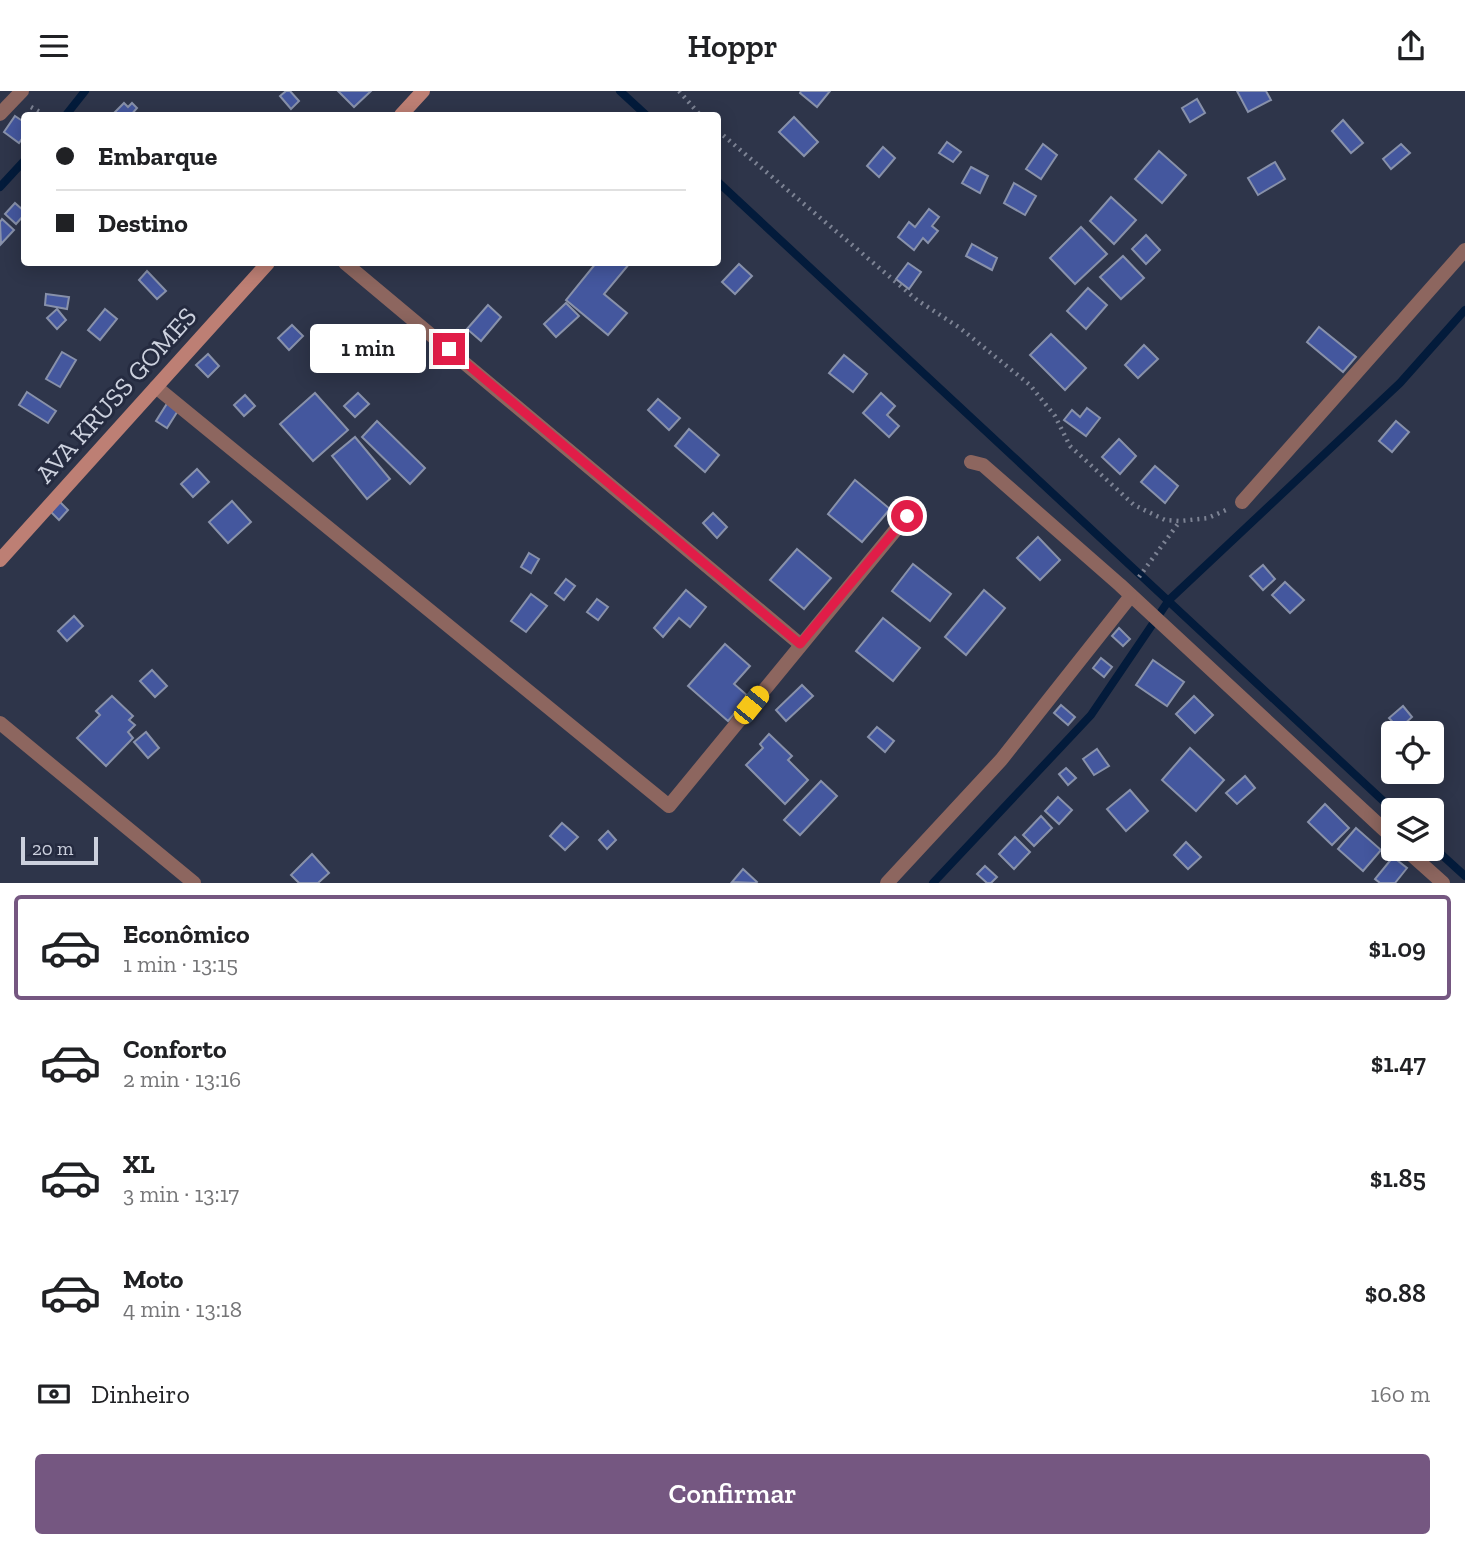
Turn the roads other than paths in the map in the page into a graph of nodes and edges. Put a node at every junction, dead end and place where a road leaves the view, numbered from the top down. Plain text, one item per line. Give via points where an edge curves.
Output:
1 (22, 91) edge
2 (423, 91) edge
3 (404, 112) edge
4 (0, 114) edge
5 (1465, 250) edge
6 (265, 266) edge
7 (349, 266) edge
8 (156, 387) junction
9 (971, 462) dead end
10 (1242, 502) road end
11 (907, 516) dead end
12 (0, 560) edge
13 (1130, 597) junction
14 (800, 644) junction
15 (0, 723) edge
16 (1381, 827) edge
17 (1418, 861) edge
18 (194, 883) edge
19 (887, 883) edge
20 (1443, 883) edge

1 - 4 street
2 - 3 street
5 - 10 street
6 - 8 street, AVA KRUSS GOMES
7 - 14 street
8 - 12 street, AVA KRUSS GOMES
8 - 14 street via 669,806
9 - 13 street via 983,465
11 - 14 street
13 - 16 street
13 - 19 street via 1001,760
15 - 18 street
17 - 20 street

